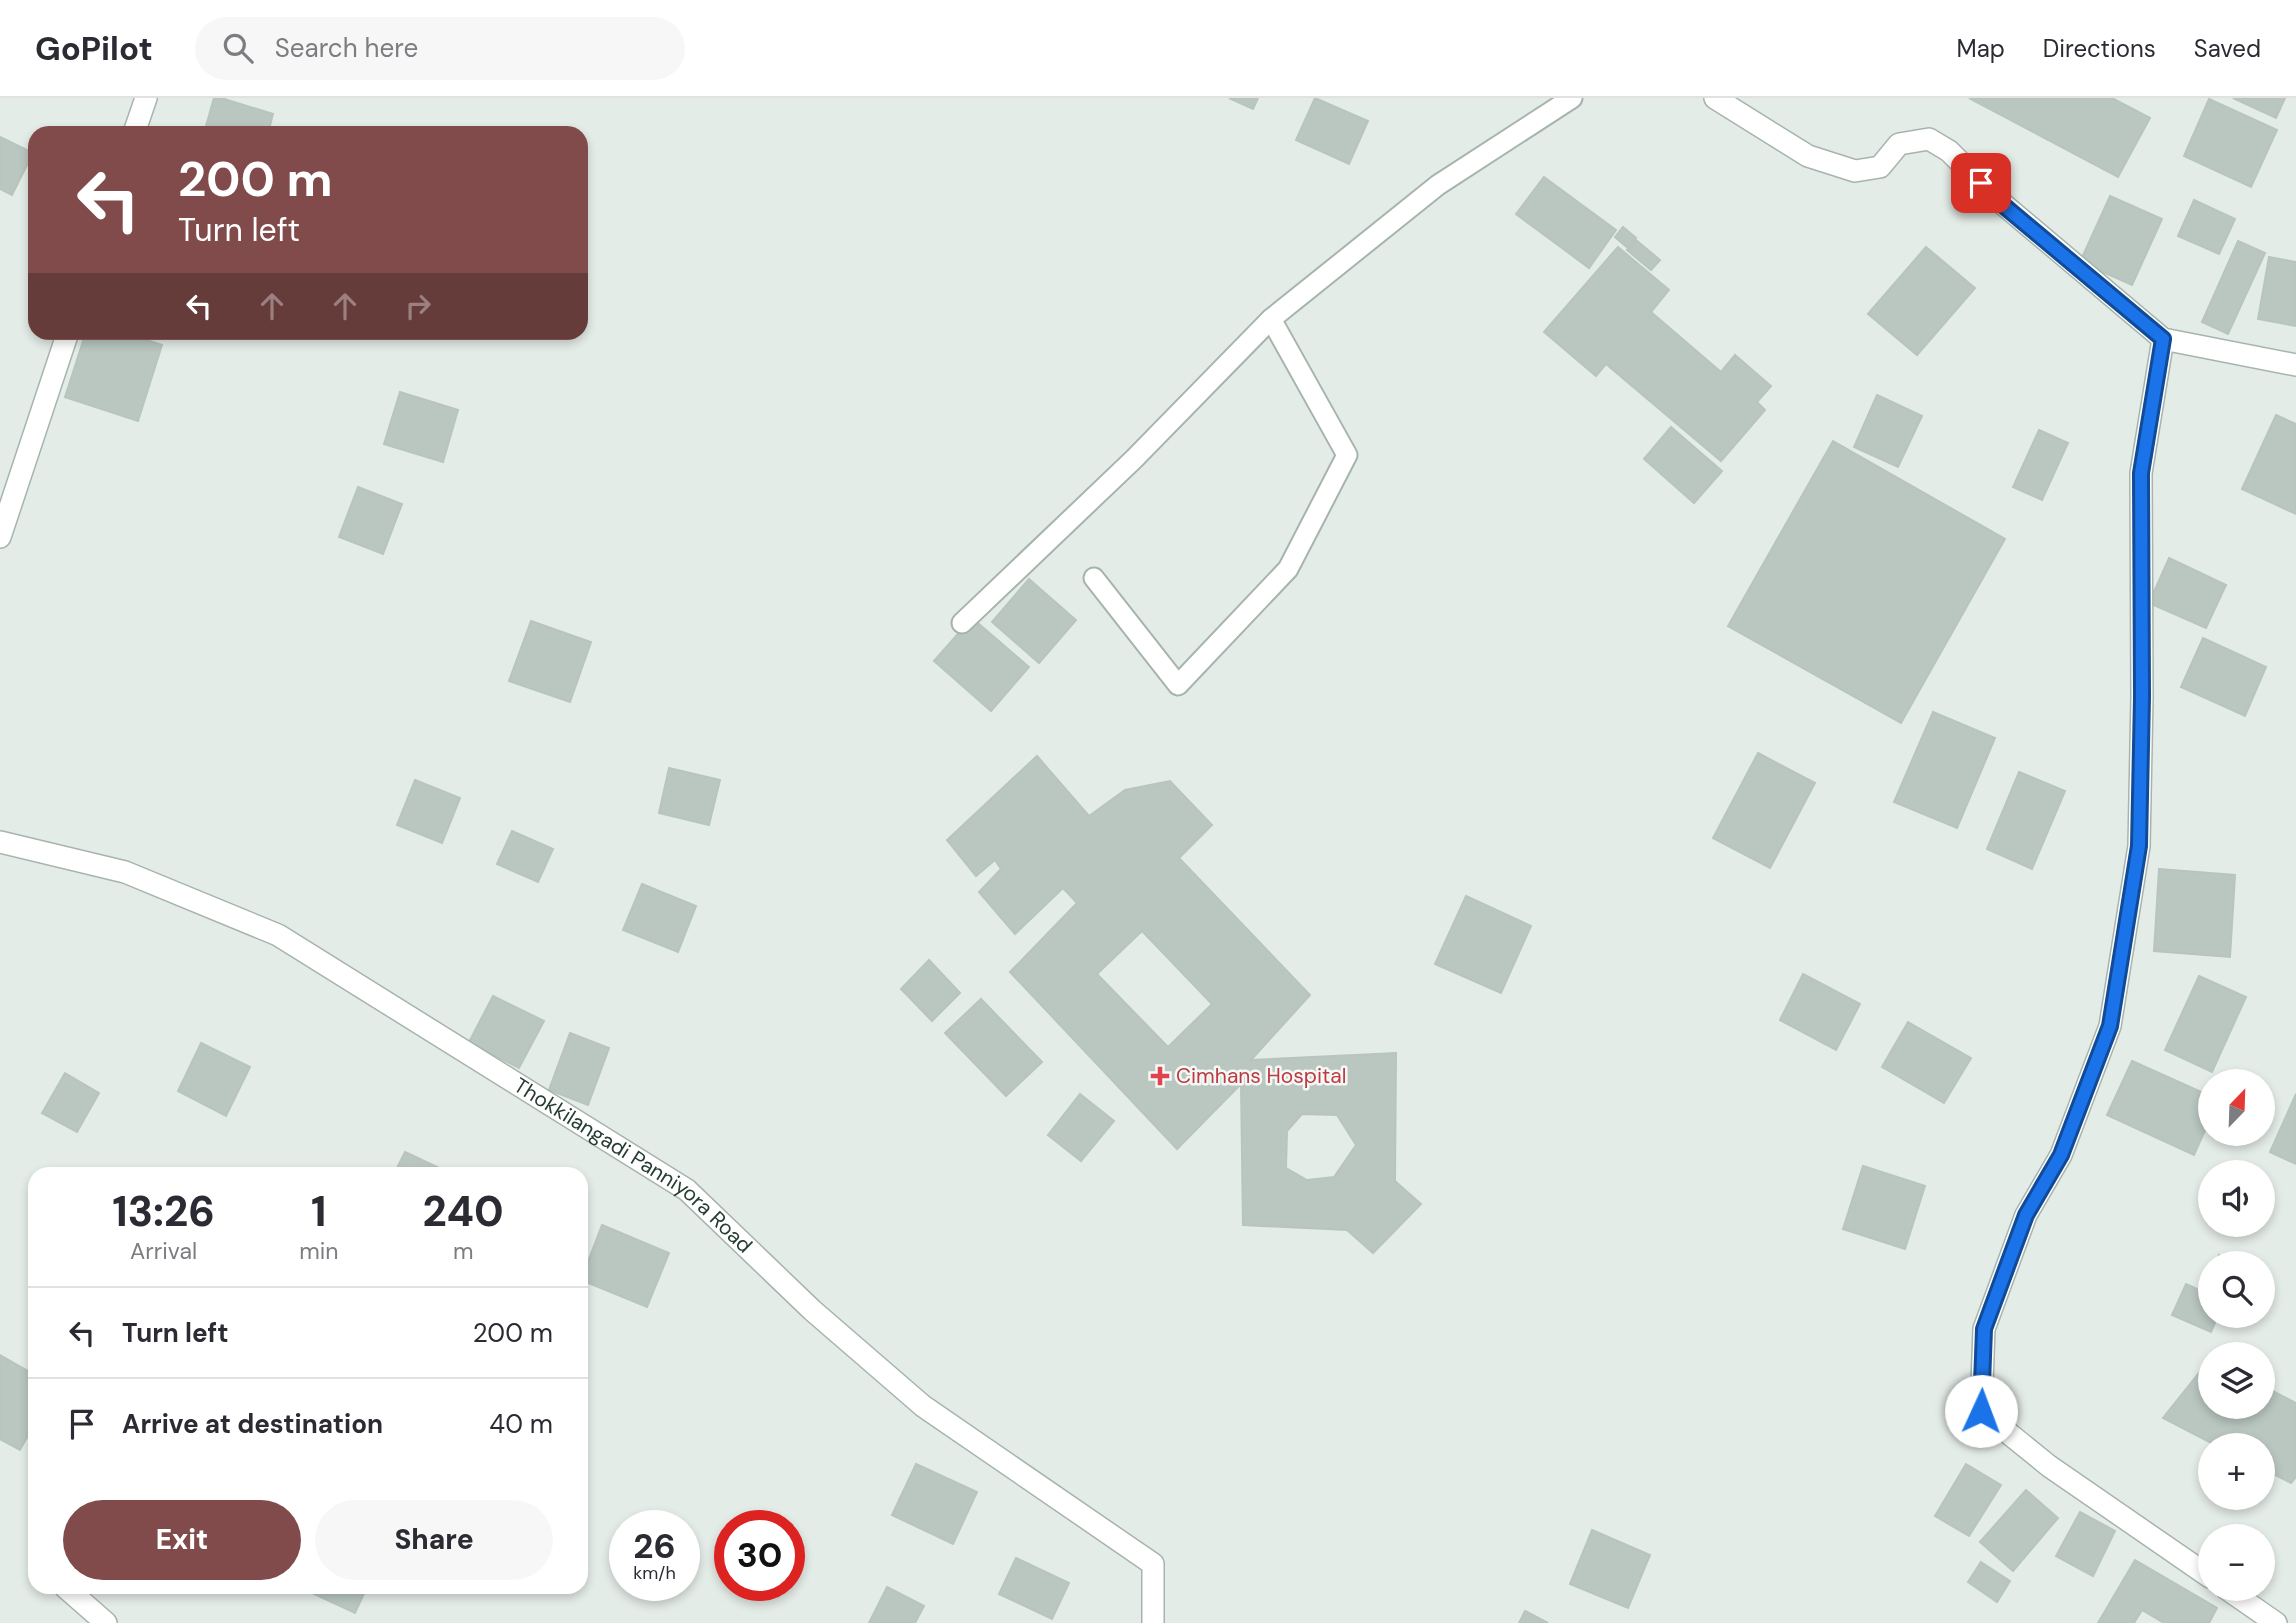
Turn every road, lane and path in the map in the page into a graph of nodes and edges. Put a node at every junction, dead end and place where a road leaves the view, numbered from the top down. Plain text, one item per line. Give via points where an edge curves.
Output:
1 (146, 98) edge
2 (1572, 98) edge
3 (1716, 98) edge
4 (136, 126) edge
5 (1271, 319) junction
6 (2163, 339) junction
7 (65, 340) edge
8 (2296, 365) edge
9 (0, 537) edge
10 (1094, 578) dead end
11 (962, 623) dead end
12 (0, 842) edge
13 (2198, 1569) edge
14 (73, 1594) edge
15 (2244, 1601) edge
16 (106, 1623) edge
17 (1153, 1623) edge
18 (2276, 1623) edge

1 - 4 street
2 - 5 lane via 1438,185
3 - 6 street via 1808,156 1855,171 1880,167 1899,144 1929,139 1949,151 1997,200
5 - 10 lane via 1347,455 1288,569 1178,685
5 - 11 lane via 1134,459
6 - 8 street
6 - 13 street via 2141,473 2139,846 2110,1026 2061,1155 2026,1215 1984,1329 1981,1411 2049,1466
7 - 9 street
12 - 17 street, Thokkilangadi Panniyora Road via 125,872 278,935 687,1190 812,1310 923,1406 1153,1564
14 - 16 street
15 - 18 street

